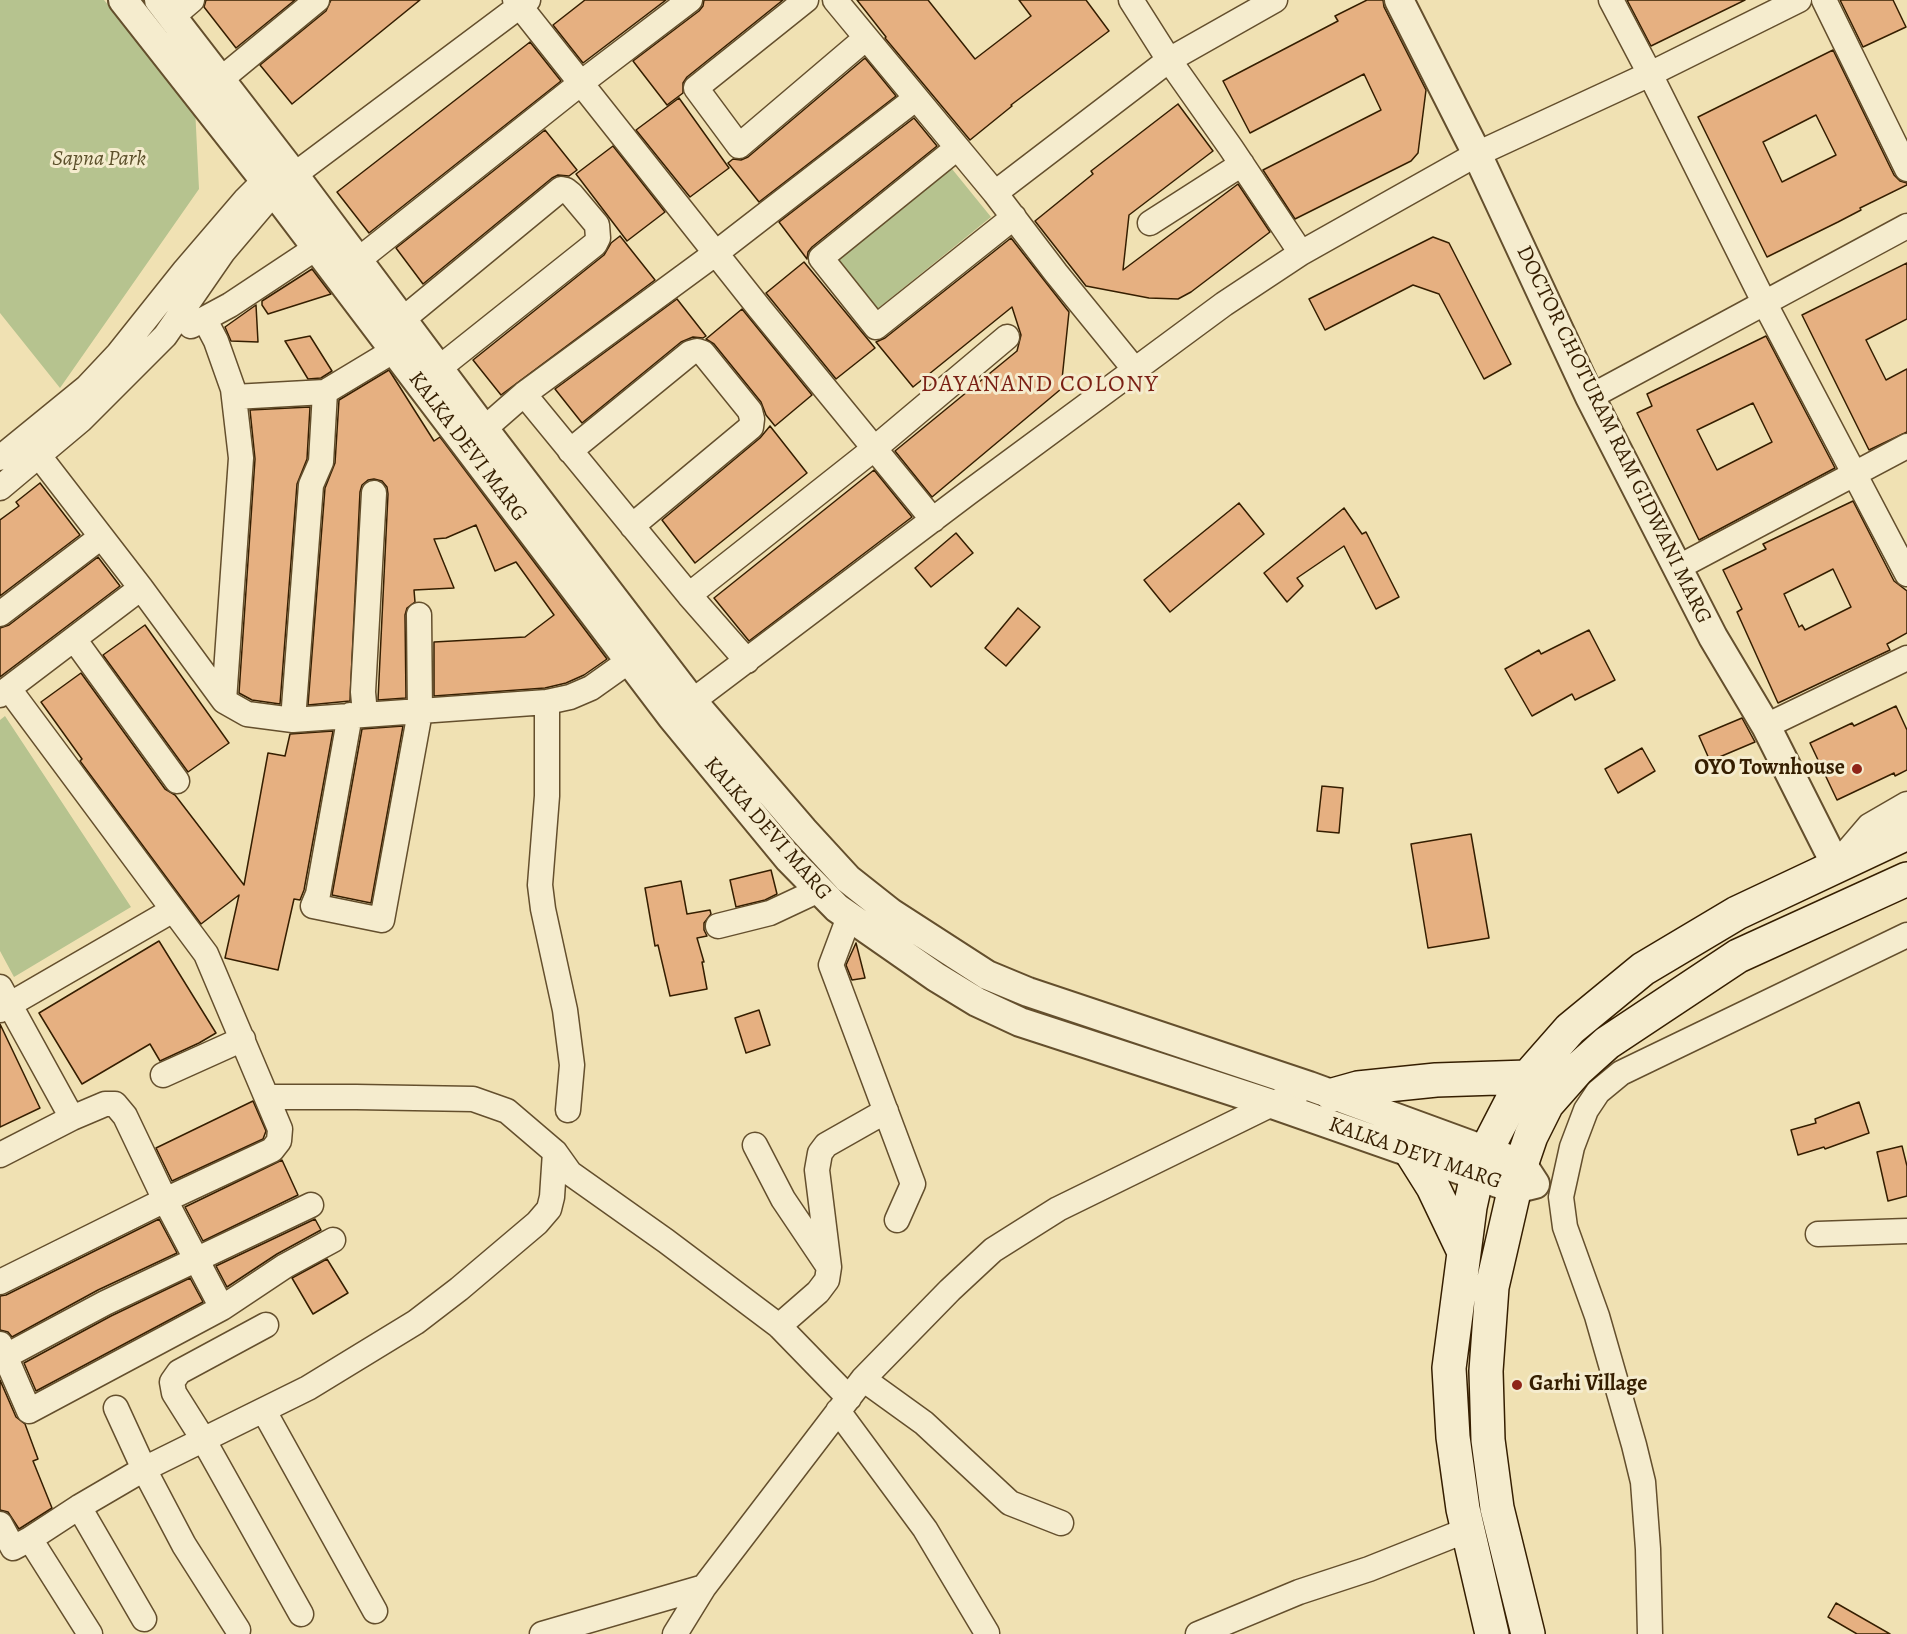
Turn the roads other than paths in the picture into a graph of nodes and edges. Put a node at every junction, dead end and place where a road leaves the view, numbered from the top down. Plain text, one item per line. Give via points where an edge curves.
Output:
1 (123, 0) edge
2 (317, 0) edge
3 (690, 0) edge
4 (806, 0) edge
5 (835, 0) edge
6 (1131, 0) edge
7 (1275, 0) edge
8 (1399, 0) edge
9 (1611, 0) edge
10 (1799, 0) edge
11 (1824, 0) edge
12 (521, 2) edge
13 (174, 6) edge
14 (866, 38) junction
15 (1169, 60) junction
16 (1650, 74) junction
17 (220, 80) junction
18 (582, 83) junction
19 (915, 99) junction
20 (957, 148) junction
21 (1477, 154) junction
22 (1242, 164) junction
23 (1907, 169) edge
24 (279, 177) junction
25 (995, 193) junction
26 (1014, 217) junction
27 (1150, 223) dead end
28 (1907, 226) edge
29 (316, 248) junction
30 (716, 253) junction
31 (1301, 253) junction
32 (357, 261) junction
33 (1764, 302) junction
34 (206, 320) junction
35 (402, 320) junction
36 (165, 336) junction
37 (1007, 337) dead end
38 (393, 351) junction
39 (438, 369) junction
40 (1135, 370) junction
41 (325, 392) junction
42 (524, 394) junction
43 (234, 397) junction
44 (1590, 397) junction
45 (483, 429) junction
46 (1907, 446) edge
47 (32, 447) junction
48 (875, 448) junction
49 (570, 451) junction
50 (0, 458) edge
51 (1855, 474) junction
52 (0, 488) edge
53 (374, 493) dead end
54 (933, 519) junction
55 (632, 526) junction
56 (101, 537) junction
57 (1677, 568) junction
58 (1907, 574) edge
59 (141, 588) junction
60 (689, 595) junction
61 (0, 614) edge
62 (419, 615) dead end
63 (74, 639) junction
64 (1907, 658) edge
65 (628, 661) junction
66 (747, 661) junction
67 (4, 692) edge
68 (224, 701) junction
69 (547, 702) junction
70 (682, 709) junction
71 (420, 712) junction
72 (357, 714) junction
73 (293, 720) junction
74 (1766, 726) junction
75 (177, 781) dead end
76 (1907, 804) edge
77 (1907, 833) edge
78 (1836, 865) junction
79 (1907, 879) edge
80 (819, 890) junction
81 (173, 910) junction
82 (849, 917) junction
83 (718, 927) dead end
84 (1907, 935) edge
85 (3, 1000) edge
86 (243, 1039) junction
87 (163, 1075) dead end
88 (1527, 1077) junction
89 (1321, 1091) junction
90 (268, 1097) junction
91 (1275, 1105) junction
92 (568, 1110) dead end
93 (886, 1112) junction
94 (72, 1118) junction
95 (755, 1145) dead end
96 (555, 1152) junction
97 (1411, 1152) junction
98 (0, 1155) edge
99 (1482, 1163) junction
100 (1524, 1179) junction
101 (1561, 1197) junction
102 (165, 1200) junction
103 (311, 1205) dead end
104 (897, 1220) dead end
105 (1907, 1232) edge
106 (1818, 1234) dead end
107 (333, 1240) dead end
108 (1464, 1252) junction
109 (196, 1259) junction
110 (829, 1267) junction
111 (0, 1282) edge
112 (222, 1308) junction
113 (266, 1325) dead end
114 (779, 1326) junction
115 (3, 1350) edge
116 (850, 1396) junction
117 (116, 1408) dead end
118 (264, 1411) junction
119 (203, 1439) junction
120 (144, 1469) junction
121 (79, 1507) junction
122 (1060, 1523) dead end
123 (0, 1524) edge
124 (1467, 1530) junction
125 (15, 1548) edge
126 (704, 1587) junction
127 (375, 1611) dead end
128 (300, 1614) dead end
129 (144, 1619) dead end
130 (238, 1630) dead end
131 (987, 1633) edge
132 (90, 1634) edge
133 (542, 1634) edge
134 (675, 1634) edge
135 (1198, 1634) edge
136 (1492, 1634) edge
137 (1528, 1634) edge
138 (1650, 1634) edge

1 - 24 street, KALKA DEVI MARG
2 - 17 street
3 - 18 street
4 - 14 street via 696,88 739,146
5 - 14 street
6 - 15 street
7 - 15 street
8 - 21 street, DOCTOR CHOTURAM RAM GIDWANI MARG
9 - 16 street
10 - 16 street
11 - 23 street
12 - 18 street
12 - 24 street
13 - 17 street, KALKA DEVI MARG
14 - 19 street
15 - 22 street
15 - 25 street
16 - 21 street
16 - 33 street
17 - 24 street, KALKA DEVI MARG
18 - 30 street
18 - 32 street
19 - 20 street
19 - 30 street
20 - 25 street
20 - 26 street via 821,258 876,327
21 - 31 street
21 - 44 street, DOCTOR CHOTURAM RAM GIDWANI MARG
22 - 27 street
22 - 31 street
24 - 29 street, KALKA DEVI MARG
24 - 32 street, KALKA DEVI MARG
24 - 36 street
24 - 47 street via 185,270 118,354
25 - 26 street
26 - 40 street
28 - 33 street
29 - 34 street
29 - 38 street, KALKA DEVI MARG
30 - 42 street
30 - 48 street
31 - 40 street
32 - 35 street, KALKA DEVI MARG
33 - 44 street
33 - 51 street
34 - 36 street
34 - 43 street
35 - 39 street, KALKA DEVI MARG
35 - 39 street via 561,189 571,194 597,225 595,244
36 - 47 street via 89,413
37 - 48 street
38 - 41 street
38 - 65 street, KALKA DEVI MARG
39 - 45 street, KALKA DEVI MARG
40 - 54 street
41 - 43 street
41 - 73 street via 321,462 311,485
42 - 45 street
42 - 49 street
43 - 68 street via 241,458
44 - 57 street, DOCTOR CHOTURAM RAM GIDWANI MARG
45 - 70 street, KALKA DEVI MARG
46 - 51 street
47 - 50 street
47 - 52 street
47 - 56 street
48 - 54 street
48 - 60 street
49 - 55 street
49 - 55 street via 690,353 703,353 750,411 751,427
51 - 57 street
51 - 58 street
53 - 72 street via 363,692
54 - 66 street
55 - 60 street
56 - 59 street
56 - 61 street
57 - 74 street, DOCTOR CHOTURAM RAM GIDWANI MARG
59 - 63 street
59 - 68 street
60 - 66 street
62 - 71 street
63 - 67 street
63 - 75 street
64 - 74 street
65 - 69 street via 591,688
65 - 70 street, KALKA DEVI MARG
66 - 70 street
67 - 81 street
68 - 73 street via 247,714
69 - 71 street
69 - 92 street via 548,796 540,885 572,1065
70 - 80 street, KALKA DEVI MARG via 789,859
70 - 89 street, KALKA DEVI MARG via 848,879 891,913 987,975
71 - 72 street
71 - 72 street via 382,920 313,906
72 - 73 street
74 - 78 street, DOCTOR CHOTURAM RAM GIDWANI MARG
76 - 78 street via 1869,826
77 - 78 main road
78 - 88 main road via 1737,913 1643,969 1570,1029
79 - 100 main road via 1738,956 1607,1043 1547,1104 1531,1136
80 - 82 street, KALKA DEVI MARG
80 - 83 street via 770,913
81 - 85 street
81 - 86 street via 206,954
82 - 91 street, KALKA DEVI MARG via 946,983 1020,1022
82 - 93 street via 831,965
84 - 101 street via 1621,1073 1598,1092 1586,1110 1572,1147
85 - 94 street
86 - 87 street
86 - 90 street
88 - 89 main road via 1436,1080
88 - 99 main road
89 - 91 street
89 - 99 street, KALKA DEVI MARG
90 - 96 street via 473,1099 507,1111
90 - 102 street via 280,1129 279,1141 272,1150
91 - 97 street, KALKA DEVI MARG
91 - 116 street via 1058,1209 993,1250
93 - 104 street via 913,1184
93 - 110 street via 826,1145 820,1153 817,1170
94 - 98 street
94 - 102 street via 105,1104 116,1104
95 - 110 street via 783,1199
96 - 114 street via 570,1173
96 - 118 street via 549,1209 537,1223 416,1322
97 - 99 street, KALKA DEVI MARG
97 - 108 main road via 1433,1187
99 - 100 street, KALKA DEVI MARG
99 - 108 main road via 1470,1207
100 - 101 street
100 - 137 main road via 1492,1287 1486,1371 1488,1440 1497,1508
101 - 138 street via 1565,1227 1597,1316 1643,1482
102 - 109 street
102 - 111 street
103 - 109 street
105 - 106 street
107 - 112 street
108 - 124 main road via 1449,1368 1453,1437
109 - 112 street
109 - 115 street
110 - 114 street via 827,1280 818,1292
112 - 115 street via 29,1411
113 - 119 street via 179,1371 172,1382 174,1393
114 - 116 street
116 - 122 street via 924,1423 1010,1503
116 - 126 street
116 - 131 street
117 - 120 street
118 - 119 street
118 - 127 street
119 - 120 street
119 - 128 street
120 - 121 street
120 - 130 street via 184,1545
121 - 125 street
121 - 129 street
123 - 125 street
124 - 135 street
124 - 136 main road
125 - 132 street via 50,1568
126 - 133 street
126 - 134 street

